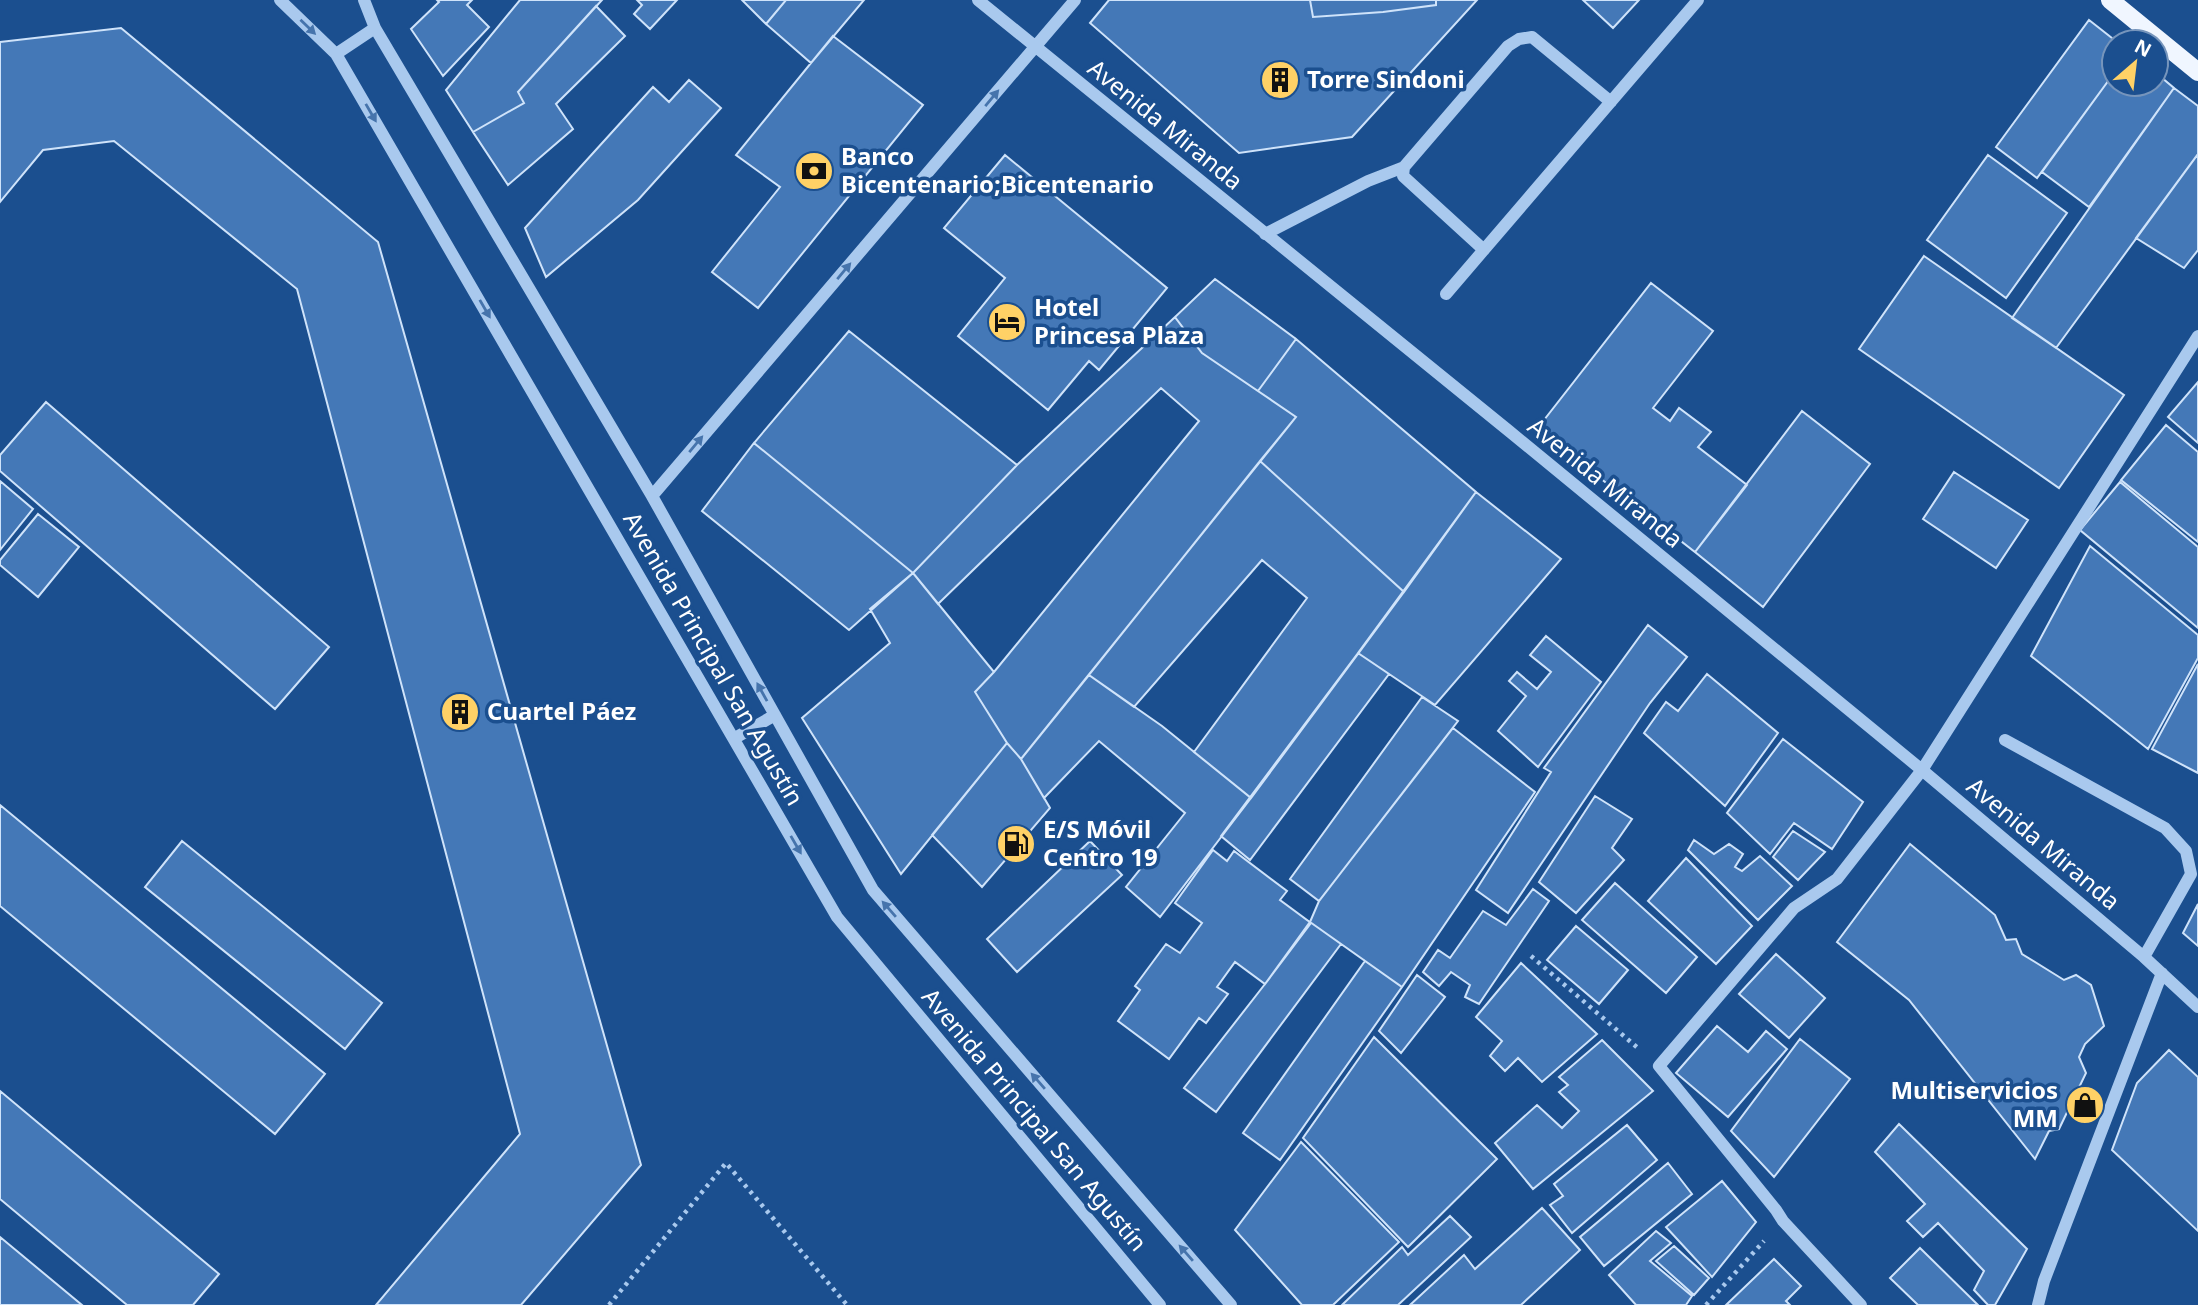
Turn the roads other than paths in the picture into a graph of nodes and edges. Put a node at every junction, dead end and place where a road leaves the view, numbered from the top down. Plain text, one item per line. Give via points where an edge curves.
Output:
1 (280, 0) edge
2 (364, 0) edge
3 (978, 0) edge
4 (1075, 0) edge
5 (1698, 0) edge
6 (2110, 0) edge
7 (375, 28) junction
8 (1035, 47) junction
9 (336, 54) junction
10 (2198, 72) edge
11 (1611, 102) junction
12 (1404, 167) junction
13 (1265, 234) junction
14 (1484, 250) junction
15 (1446, 293) dead end
16 (2198, 336) edge
17 (652, 496) junction
18 (775, 715) junction
19 (734, 738) junction
20 (2005, 740) dead end
21 (1922, 770) junction
22 (2144, 957) junction
23 (2162, 973) junction
24 (2198, 1007) edge
25 (1160, 1305) edge
26 (1231, 1305) edge
27 (1861, 1305) edge
28 (2038, 1305) edge

1 -> 9 street, Avenida Principal San Agustín
2 - 7 street, Avenida Principal San Agustín
3 - 8 street, Avenida Miranda
4 - 8 street
5 - 11 street
6 - 10 main road
7 - 9 street
7 - 17 street, Avenida Principal San Agustín
8 - 13 street, Avenida Miranda
17 -> 8 street
9 -> 19 street, Avenida Principal San Agustín
11 - 12 street via 1532,37 1519,39 1508,46
11 - 14 street
12 - 13 street
12 - 14 street via 1409,184
13 - 21 street, Avenida Miranda
14 - 15 street
16 - 21 street
18 -> 17 street, Avenida Principal San Agustín
18 - 19 street
26 -> 18 street, Avenida Principal San Agustín via 873,890
19 -> 25 street, Avenida Principal San Agustín via 837,917
20 - 22 street via 2165,828 2186,851 2191,874
21 - 22 street, Avenida Miranda
21 - 27 street via 1837,879 1794,908 1659,1066 1783,1221
22 - 23 street, Avenida Miranda
23 - 24 street, Avenida Miranda
23 - 28 street

